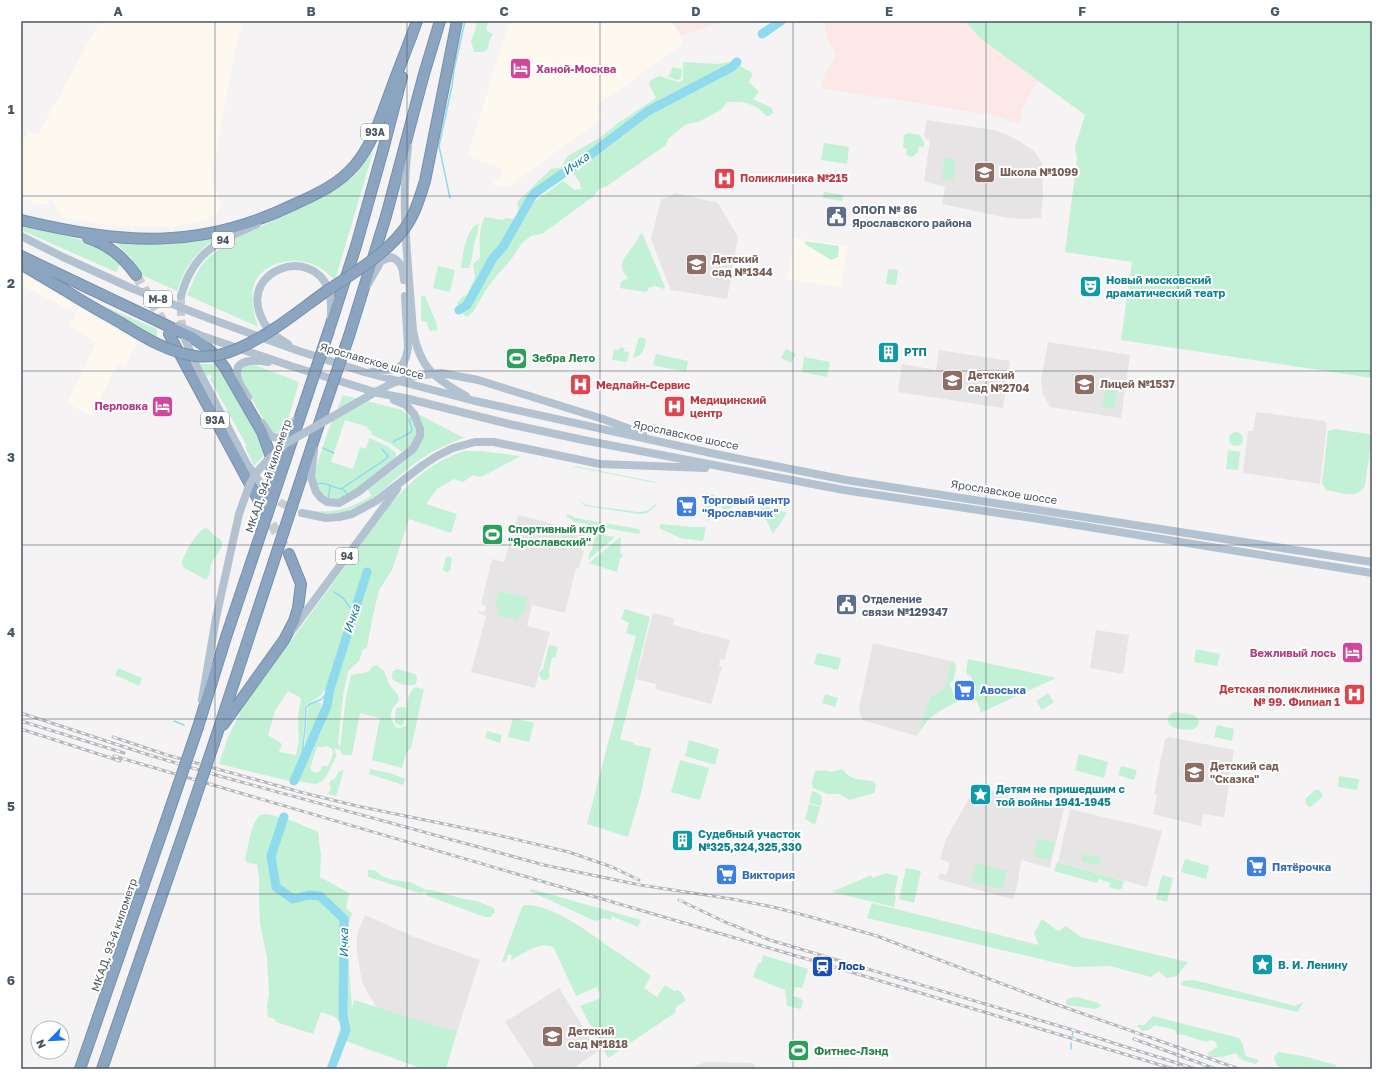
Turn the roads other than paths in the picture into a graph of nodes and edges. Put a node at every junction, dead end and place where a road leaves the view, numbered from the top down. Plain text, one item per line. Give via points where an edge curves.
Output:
1 (417, 21) edge
2 (440, 21) edge
3 (457, 21) edge
4 (413, 114) junction
5 (288, 208) junction
6 (21, 220) edge
7 (59, 229) junction
8 (21, 236) edge
9 (21, 256) edge
10 (21, 264) edge
11 (136, 275) tunnel mouth
12 (181, 296) tunnel mouth
13 (360, 301) junction
14 (122, 304) junction
15 (330, 326) junction
16 (170, 334) tunnel mouth
17 (185, 339) tunnel mouth
18 (299, 351) junction
19 (292, 366) junction
20 (364, 372) junction
21 (378, 393) junction
22 (475, 401) junction
23 (305, 403) junction
24 (321, 418) junction
25 (670, 444) junction
26 (736, 470) junction
27 (411, 474) junction
28 (264, 488) tunnel mouth
29 (265, 507) junction
30 (302, 513) tunnel mouth
31 (289, 554) tunnel mouth
32 (1372, 562) edge
33 (1372, 573) edge
34 (284, 640) junction
35 (198, 727) junction
36 (217, 734) junction
37 (170, 808) joint
38 (80, 1069) edge
39 (102, 1069) edge

1 - 5 highway, 93A via 380,121 364,152 355,165 321,193
1 - 15 highway, МКАД, 94-й километр via 356,246
2 - 4 highway
3 - 10 highway, bridge via 425,181 410,220 401,234 369,261 269,332 243,346 209,356 196,356 166,349
4 - 13 highway
4 - 22 main road via 405,194 413,331 425,365 445,384
5 - 7 highway, 93A via 241,226 200,236 179,238 133,239
5 - 12 main road, 94 via 211,248 191,270
6 - 7 highway, 93A
7 - 11 highway, 93A via 112,249
8 - 18 main road, Ярославское шоссе / М-8 via 131,288
9 - 14 highway, Ярославское шоссе / М-8
13 - 20 main road via 381,261 391,257 397,259 404,272 408,348 406,357 403,364 396,368
13 - 24 highway, bridge
14 - 19 main road, Ярославское шоссе / М-8 via 202,336
14 - 29 highway via 191,337 216,356 225,368 267,442 272,465
15 - 18 main road via 331,303 328,288 322,278 313,270 302,266 281,268 271,273 258,290 258,310 272,333
15 - 23 highway, МКАД, 94-й километр, bridge
16 - 29 highway, 93A
17 - 28 main road via 247,464
18 - 20 main road, Ярославское шоссе / М-8
19 - 21 main road, Ярославское шоссе / М-8
19 - 23 main road via 258,360 249,361 240,365 236,375 270,435 276,438 286,435 291,429
20 - 22 main road, Ярославское шоссе
21 - 24 main road via 406,405 414,414 420,436 413,450 358,492 339,503 326,502 321,498 311,477 312,459
21 - 26 main road, Ярославское шоссе via 509,424
22 - 25 main road, Ярославское шоссе
23 - 29 highway, МКАД, 94-й километр
24 - 36 highway
25 - 32 main road, Ярославское шоссе via 846,480
25 - 35 main road, bridge via 603,419 478,380 441,373 398,381 285,444 256,473 240,514 216,618
26 - 27 main road, 94 via 600,464 494,442 475,442 453,448
26 - 33 main road, Ярославское шоссе via 844,490
27 - 30 main road, 94 via 376,501 352,514 326,518
27 - 34 main road, 94 via 396,490
29 - 35 highway, МКАД, 94-й километр
31 - 34 highway via 301,584 298,608
34 - 36 highway
35 - 37 highway, МКАД, 94-й километр, bridge
36 - 39 highway, bridge
37 - 38 highway, МКАД, 93-й километр

